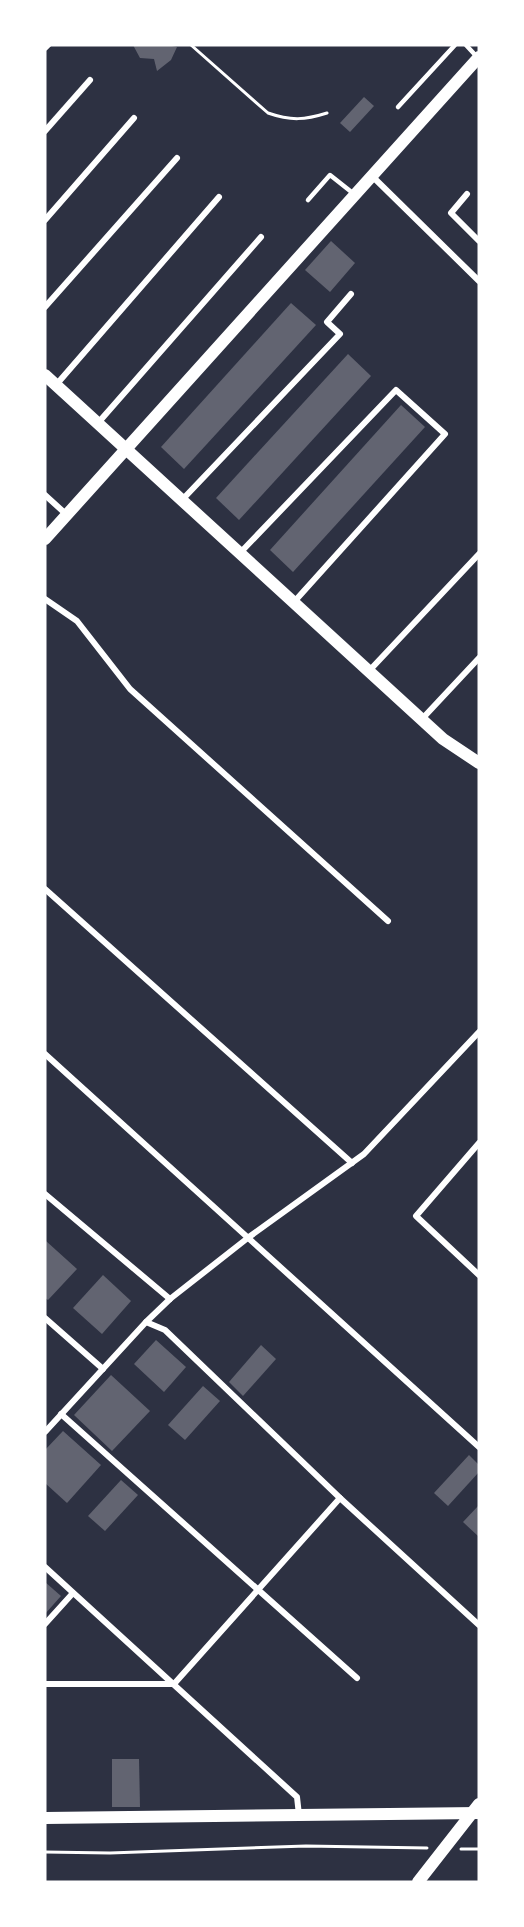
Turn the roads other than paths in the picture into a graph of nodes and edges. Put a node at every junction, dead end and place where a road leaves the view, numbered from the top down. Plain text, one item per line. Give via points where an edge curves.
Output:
1 (455, 45) edge
2 (466, 45) edge
3 (479, 57) edge
4 (90, 80) dead end
5 (398, 108) dead end
6 (134, 118) dead end
7 (45, 131) edge
8 (177, 158) dead end
9 (372, 175) junction
10 (354, 194) junction
11 (467, 195) dead end
12 (219, 197) dead end
13 (308, 200) dead end
14 (45, 219) edge
15 (261, 237) dead end
16 (479, 240) edge
17 (479, 281) edge
18 (351, 294) dead end
19 (45, 307) edge
20 (45, 375) edge
21 (56, 385) junction
22 (98, 423) junction
23 (127, 449) junction
24 (45, 495) edge
25 (182, 500) junction
26 (67, 515) junction
27 (45, 539) edge
28 (240, 553) junction
29 (479, 554) edge
30 (45, 598) edge
31 (294, 602) junction
32 (479, 658) edge
33 (369, 671) junction
34 (422, 720) junction
35 (479, 763) edge
36 (45, 889) edge
37 (388, 921) dead end
38 (479, 1032) edge
39 (45, 1054) edge
40 (479, 1143) edge
41 (352, 1163) junction
42 (45, 1194) edge
43 (249, 1237) junction
44 (479, 1275) edge
45 (170, 1299) junction
46 (45, 1318) edge
47 (146, 1322) junction
48 (102, 1369) junction
49 (61, 1414) junction
50 (45, 1430) edge
51 (479, 1448) edge
52 (340, 1498) junction
53 (45, 1567) edge
54 (258, 1590) junction
55 (73, 1593) junction
56 (45, 1624) edge
57 (479, 1625) edge
58 (357, 1678) dead end
59 (45, 1684) edge
60 (174, 1684) junction
61 (476, 1810) edge
62 (299, 1815) junction
63 (45, 1818) edge
64 (417, 1882) edge

1 - 5 lane
2 - 3 lane
3 - 9 main road
4 - 7 street
6 - 14 street
8 - 19 street
9 - 10 main road
9 - 17 street
10 - 13 lane via 330,175
10 - 23 main road
11 - 16 street via 451,213
12 - 21 street
15 - 22 street
18 - 25 street via 327,322 340,334
20 - 21 main road
21 - 22 main road
22 - 23 main road
23 - 25 main road
23 - 26 main road
24 - 26 street
25 - 28 main road
26 - 27 main road
28 - 31 main road
28 - 31 street via 396,390 445,434
29 - 33 street
30 - 37 street via 77,621 130,689
31 - 33 main road
32 - 34 street
33 - 34 main road
34 - 35 main road
36 - 41 street
38 - 41 street
39 - 43 street
40 - 44 street via 416,1216
41 - 43 street
42 - 45 street
43 - 45 street
43 - 51 street
45 - 47 street
46 - 48 street
47 - 48 street
47 - 52 street via 165,1330
48 - 49 street
49 - 50 street
49 - 54 street
52 - 54 street
52 - 57 street
53 - 55 street
54 - 58 street
54 - 60 street
55 - 56 street
55 - 60 street
59 - 60 street
60 - 62 street via 297,1797
61 - 62 main road
61 - 64 main road
62 - 63 main road

